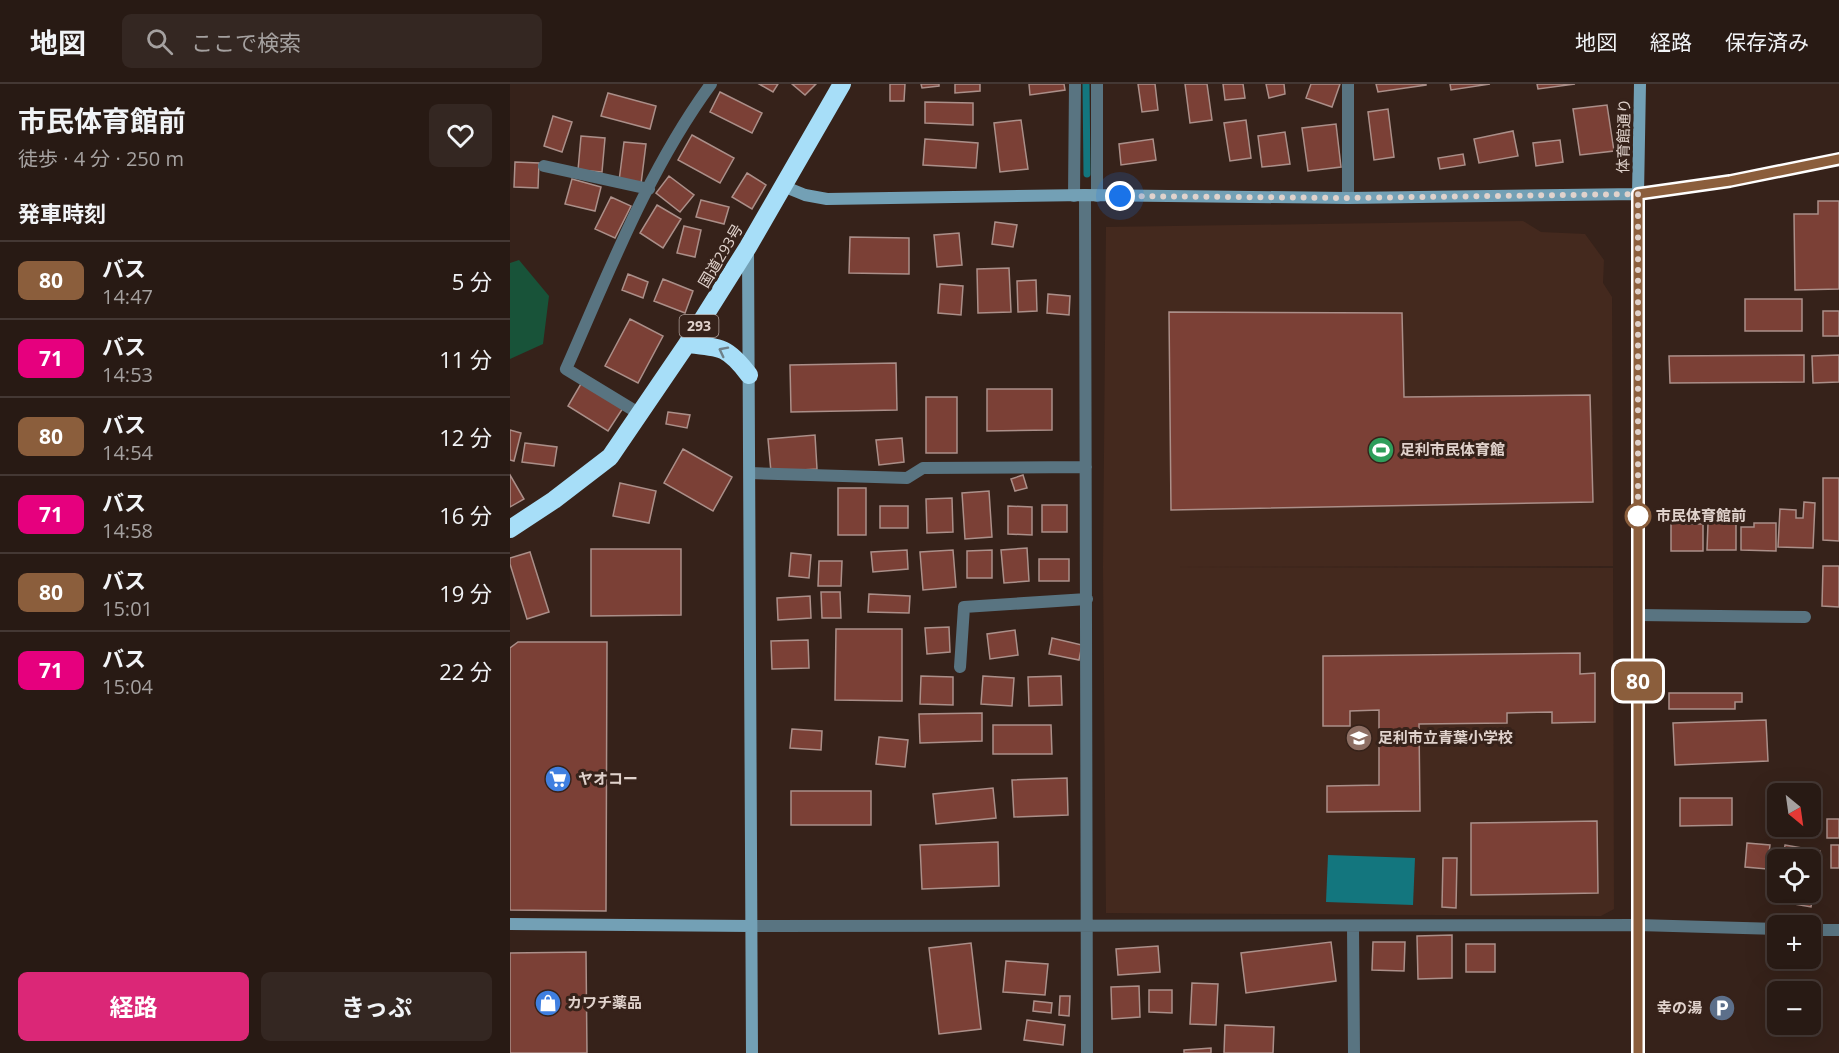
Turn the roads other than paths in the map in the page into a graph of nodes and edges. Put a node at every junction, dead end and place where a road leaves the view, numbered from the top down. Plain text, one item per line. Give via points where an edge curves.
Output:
1 (711, 84) edge
2 (842, 84) edge
3 (1075, 84) edge
4 (1097, 84) edge
5 (1348, 84) edge
6 (1640, 84) edge
7 (1839, 159) edge
8 (544, 166) dead end
9 (783, 186) junction
10 (649, 189) junction
11 (1638, 194) junction
12 (1086, 196) junction
13 (1348, 198) junction
14 (748, 247) junction
15 (687, 344) junction
16 (749, 375) junction
17 (640, 414) junction
18 (1086, 467) junction
19 (750, 473) junction
20 (510, 529) edge
21 (1087, 599) junction
22 (1638, 615) junction
23 (1805, 617) dead end
24 (960, 667) dead end
25 (510, 924) edge
26 (1638, 925) junction
27 (751, 926) junction
28 (1353, 926) junction
29 (1088, 927) junction
30 (1767, 929) edge
31 (1821, 930) edge
32 (1839, 930) edge
33 (752, 1053) edge
34 (1088, 1053) edge
35 (1354, 1053) edge
36 (1638, 1053) edge

1 - 10 street
2 - 9 highway, 国道293号 / 293
3 - 12 street
4 - 12 street
5 - 13 street
6 - 11 street, 体育館通り
7 - 11 street
8 - 10 street
9 - 12 street via 827,199
9 - 14 highway, 国道293号 / 293
10 - 17 street via 566,369
11 - 13 street
11 - 22 street, 体育館通り
12 - 13 street
12 - 18 street
14 - 15 highway, 国道293号 / 293
14 - 16 street
16 -> 15 highway via 737,359 718,346
15 - 17 highway, 国道293号 / 293
16 - 19 street
17 - 20 highway, 国道293号 / 293 via 610,457
18 - 19 street via 922,468 907,478
18 - 21 street
19 - 27 street
21 - 24 street via 964,607
21 - 29 street
22 - 23 street
22 - 26 street, 体育館通り
25 - 27 street
26 - 28 street
26 - 30 street
26 - 36 street, 体育館通り
27 - 29 street
27 - 33 street
28 - 29 street
28 - 35 street
29 - 34 street
31 - 32 street

